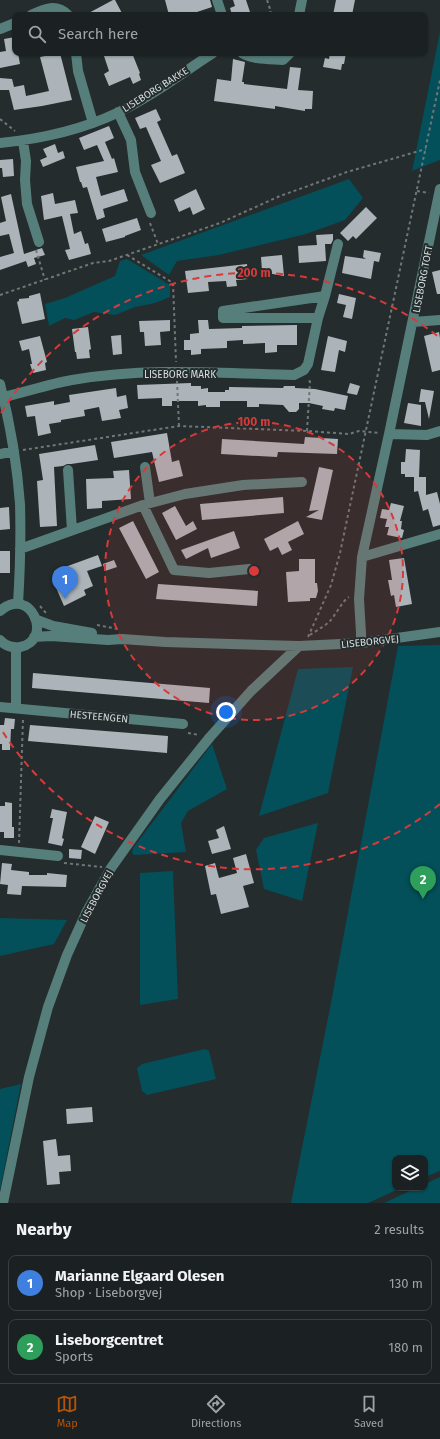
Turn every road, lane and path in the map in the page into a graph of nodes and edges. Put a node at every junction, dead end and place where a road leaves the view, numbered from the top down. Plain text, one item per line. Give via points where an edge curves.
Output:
1 (217, 0) edge
2 (268, 0) edge
3 (302, 0) edge
4 (39, 12) edge
5 (63, 12) edge
6 (221, 12) edge
7 (271, 12) edge
8 (300, 12) edge
9 (12, 24) edge
10 (0, 29) edge
11 (76, 56) edge
12 (208, 56) edge
13 (250, 56) edge
14 (287, 56) edge
15 (440, 80) edge
16 (118, 112) junction
17 (0, 119) edge
18 (93, 123) junction
19 (23, 141) junction
20 (0, 143) edge
21 (426, 148) junction
22 (417, 191) junction
23 (439, 192) edge
24 (151, 213) joint
25 (39, 242) joint
26 (158, 244) junction
27 (338, 244) dead end
28 (127, 255) junction
29 (45, 280) junction
30 (0, 295) edge
31 (325, 296) junction
32 (318, 318) junction
33 (440, 320) edge
34 (413, 322) junction
35 (304, 370) junction
36 (177, 372) junction
37 (0, 384) edge
38 (4, 397) junction
39 (179, 426) junction
40 (308, 431) junction
41 (366, 431) junction
42 (440, 431) edge
43 (389, 434) junction
44 (14, 451) junction
45 (0, 454) edge
46 (145, 467) dead end
47 (68, 470) dead end
48 (302, 482) dead end
49 (146, 504) junction
50 (72, 530) junction
51 (440, 534) edge
52 (20, 549) junction
53 (362, 558) junction
54 (249, 570) dead end
55 (359, 590) junction
56 (18, 604) junction
57 (0, 611) edge
58 (37, 620) junction
59 (95, 624) dead end
60 (440, 632) edge
61 (122, 634) junction
62 (301, 635) dead end
63 (316, 635) dead end
64 (309, 636) junction
65 (34, 637) junction
66 (0, 640) edge
67 (361, 643) junction
68 (299, 646) junction
69 (16, 648) junction
70 (0, 707) edge
71 (20, 708) junction
72 (183, 724) joint
73 (210, 736) junction
74 (0, 850) edge
75 (19, 852) junction
76 (58, 856) joint
77 (111, 868) junction
78 (3, 1203) edge

1 - 6 street
2 - 7 path
3 - 8 street
4 - 5 street via 57,8
9 - 10 street
11 - 18 street via 78,71
12 - 16 street, LISEBORG BAKKE
13 - 14 street via 283,60
15 - 21 path
16 - 18 street, LISEBORG BAKKE
16 - 24 street, LISEBORG BAKKE via 131,140 135,172
17 - 19 path via 21,135
18 - 19 street, LISEBORG BAKKE
19 - 20 street, LISEBORG BAKKE
19 - 25 street via 27,204
21 - 22 path
21 - 26 path via 280,196 220,223
22 - 23 path
22 - 41 path
23 - 34 street, LISEBORG TOFT
24 - 26 path via 148,217
25 - 29 path via 36,248
26 - 28 path
27 - 31 street
28 - 29 path via 93,263
28 - 36 path via 173,283
29 - 30 path
31 - 32 street
31 - 32 street via 223,311 223,318
32 - 35 street via 308,364
33 - 34 street, LISEBORG TOFT
34 - 43 street, LISEBORG TOFT
35 - 36 street, LISEBORG MARK via 294,375
35 - 40 path via 310,382
36 - 38 street, LISEBORG MARK via 124,374 72,380
36 - 39 path
37 - 38 street
38 - 44 street
39 - 40 path
39 - 44 path
40 - 41 path via 349,434
41 - 43 path
41 - 64 path via 340,553 331,585
42 - 43 street via 427,434
43 - 53 street, LISEBORG TOFT
44 - 45 street
44 - 52 street via 20,503
46 - 49 street
47 - 50 street
48 - 49 street via 243,485 186,494
49 - 50 street
49 - 54 street via 174,570 209,573
50 - 52 street
51 - 53 street
52 - 56 street
53 - 55 street, LISEBORG TOFT
55 - 64 path via 345,599 329,622
55 - 67 street, LISEBORG TOFT
56 - 57 street via 11,604
56 - 58 street via 30,609
58 - 61 street, LISEBORGVEJ via 53,626 108,635
58 - 65 street via 37,632
59 - 61 path
60 - 67 street, LISEBORGVEJ
61 - 65 street, LISEBORGVEJ via 108,640
61 - 68 street, LISEBORGVEJ via 165,642
62 - 64 path
63 - 64 path
64 - 68 path
65 - 69 street via 30,643
66 - 69 street
67 - 68 street, LISEBORGVEJ
68 - 73 street, LISEBORGVEJ via 251,691
69 - 71 street
70 - 71 street, HESTEENGEN
71 - 72 street, HESTEENGEN
71 - 75 path
72 - 73 path via 187,732
73 - 77 street, LISEBORGVEJ via 160,799
74 - 75 street
75 - 76 street
76 - 77 path via 59,862
77 - 78 street, LISEBORGVEJ via 86,913 48,1007 29,1078

